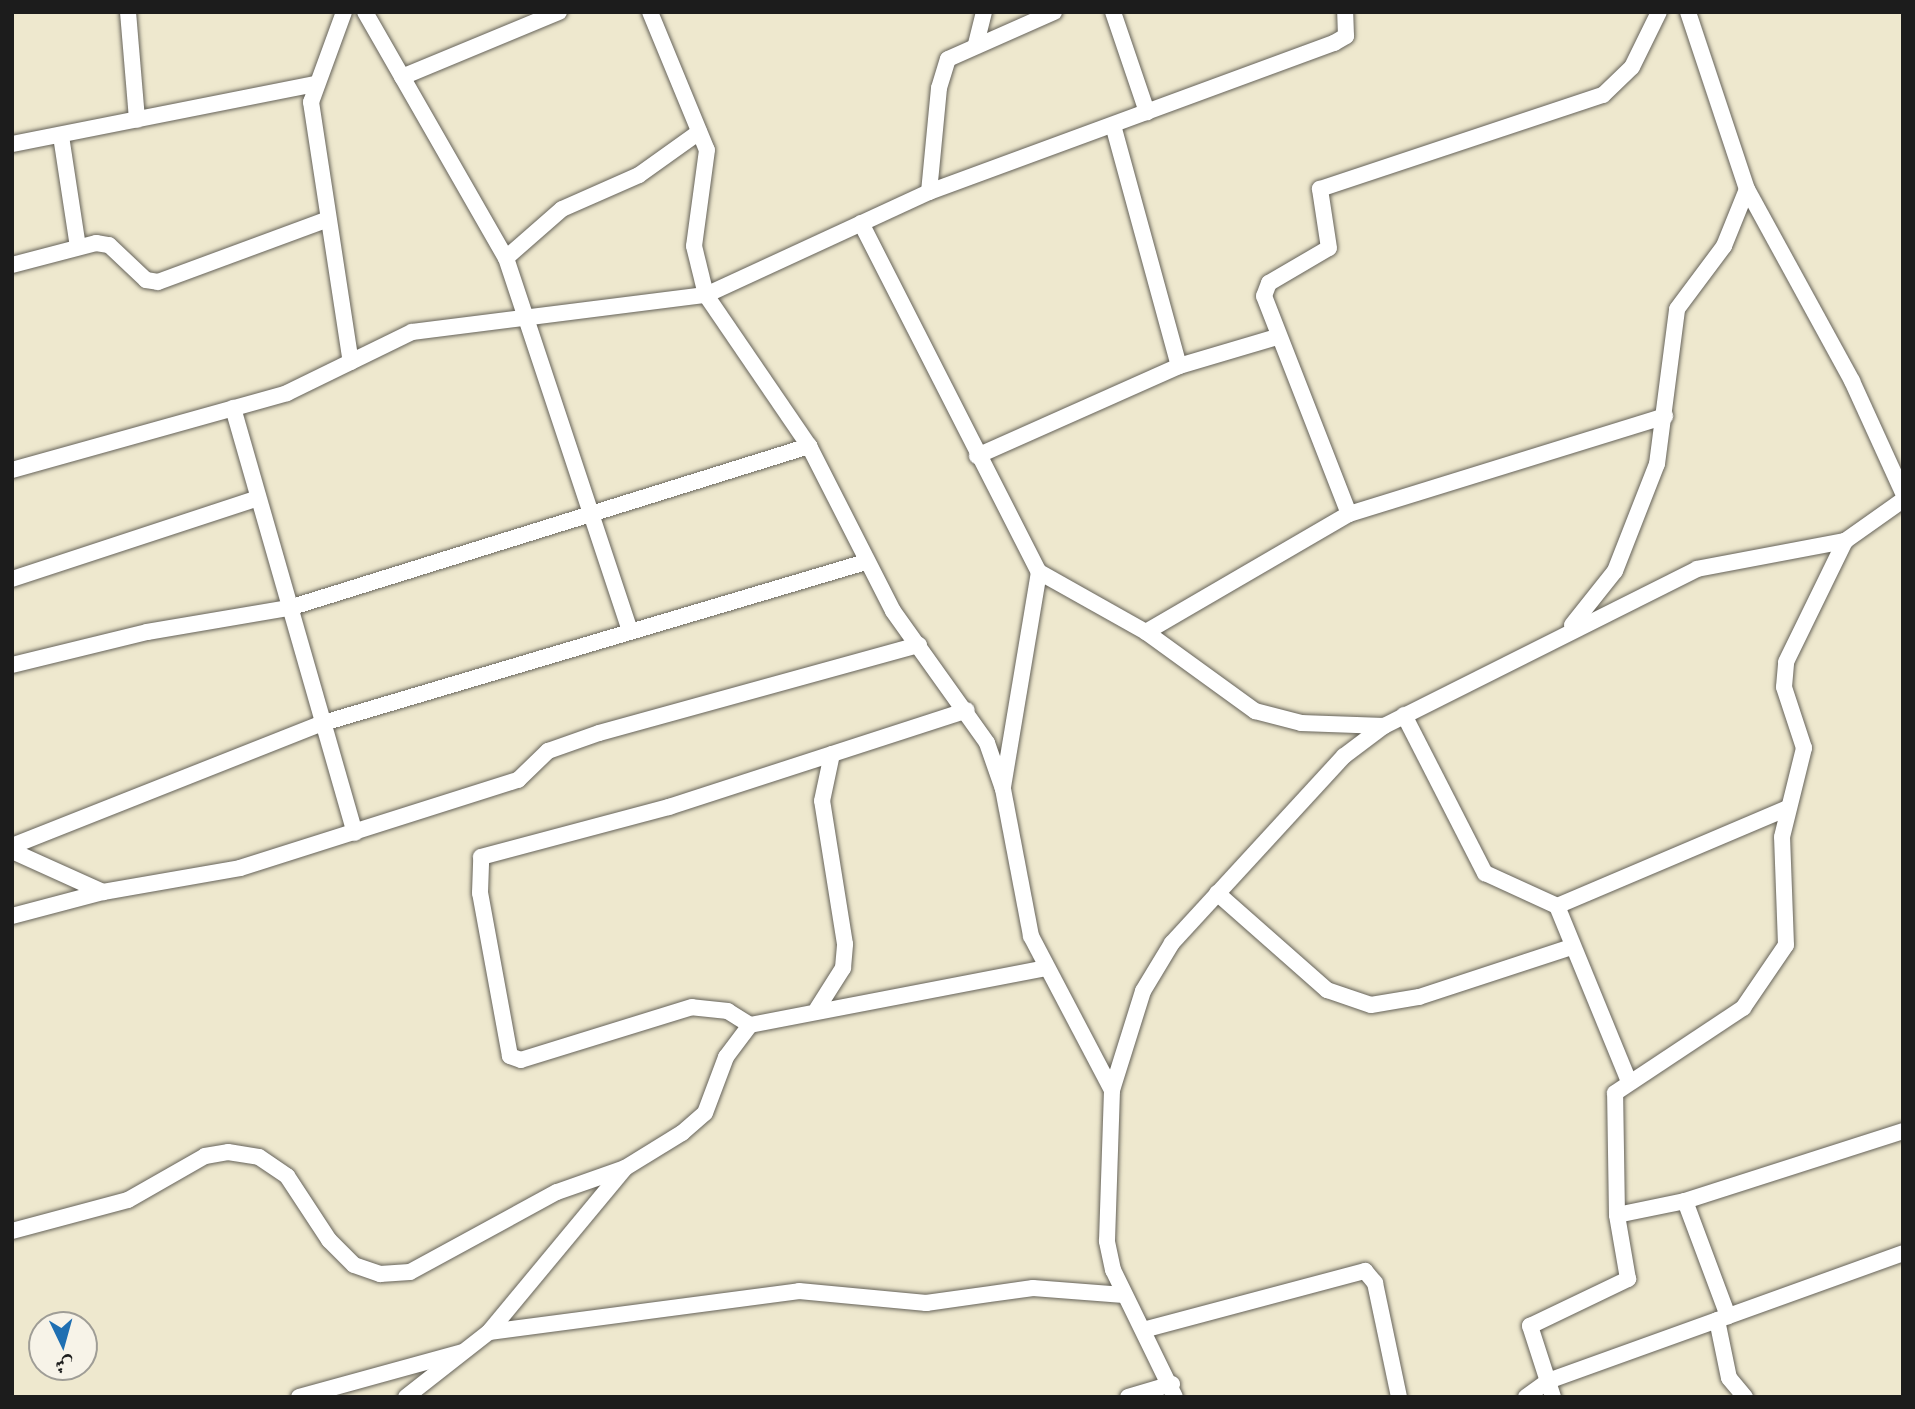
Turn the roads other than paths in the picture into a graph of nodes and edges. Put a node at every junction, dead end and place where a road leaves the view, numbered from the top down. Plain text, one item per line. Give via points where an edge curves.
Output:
1 (128, 12) edge
2 (344, 12) edge
3 (365, 12) edge
4 (559, 12) edge
5 (650, 12) edge
6 (984, 12) edge
7 (1054, 12) edge
8 (1113, 12) edge
9 (1345, 12) edge
10 (1659, 12) edge
11 (1688, 12) edge
12 (976, 44) junction
13 (402, 77) junction
14 (314, 84) junction
15 (1147, 112) junction
16 (137, 120) junction
17 (1112, 125) junction
18 (699, 132) junction
19 (61, 136) junction
20 (12, 144) edge
21 (1746, 189) junction
22 (929, 192) junction
23 (328, 219) junction
24 (861, 223) junction
25 (78, 247) junction
26 (506, 258) junction
27 (12, 265) edge
28 (706, 295) junction
29 (530, 317) junction
30 (1278, 337) junction
31 (351, 362) junction
32 (1179, 366) junction
33 (233, 408) junction
34 (1665, 416) junction
35 (809, 446) junction
36 (977, 456) junction
37 (12, 470) edge
38 (1903, 493) edge
39 (258, 499) junction
40 (1903, 500) edge
41 (586, 512) junction
42 (1349, 514) junction
43 (1845, 541) junction
44 (866, 562) junction
45 (1039, 572) junction
46 (12, 579) edge
47 (289, 608) junction
48 (630, 631) junction
49 (1146, 632) junction
50 (1564, 632) junction
51 (919, 645) junction
52 (12, 665) edge
53 (967, 710) junction
54 (1404, 715) junction
55 (320, 724) junction
56 (1384, 726) junction
57 (832, 754) junction
58 (1003, 789) junction
59 (1788, 808) junction
60 (355, 832) junction
61 (12, 848) edge
62 (103, 892) junction
63 (1217, 893) junction
64 (1557, 905) junction
65 (12, 916) edge
66 (1571, 947) junction
67 (1046, 968) junction
68 (817, 1009) junction
69 (750, 1025) junction
70 (1628, 1079) junction
71 (1112, 1090) junction
72 (1903, 1132) edge
73 (625, 1168) junction
74 (1685, 1202) junction
75 (1617, 1215) junction
76 (12, 1231) edge
77 (1903, 1253) edge
78 (1124, 1295) junction
79 (1723, 1318) junction
80 (1143, 1330) junction
81 (489, 1332) junction
82 (467, 1350) junction
83 (1551, 1389) edge
84 (1173, 1390) edge
85 (299, 1397) edge
86 (406, 1397) edge
87 (1128, 1397) edge
88 (1399, 1397) edge
89 (1526, 1397) edge
90 (1745, 1397) edge

1 - 16 street
2 - 14 street
3 - 13 street
4 - 13 street
5 - 18 street
6 - 12 street
7 - 12 street
8 - 15 street
9 - 15 street via 1346,36 1334,43
10 - 30 street via 1632,67 1603,95 1320,189 1329,248 1264,288
11 - 21 street
12 - 22 street via 948,59 942,71
13 - 26 street
14 - 16 street
14 - 23 street via 312,122
15 - 17 street
16 - 19 street
17 - 22 street
17 - 32 street
18 - 26 street via 639,175 562,209
18 - 28 street via 709,167 694,246
19 - 20 street
19 - 25 street
21 - 34 street via 1724,246 1677,309
21 - 38 street via 1852,381
22 - 24 street
23 - 25 street via 158,282 146,280 109,245
23 - 31 street
24 - 28 street
24 - 36 street
25 - 27 street
26 - 29 street
28 - 29 street
28 - 35 street
29 - 31 street via 412,332
29 - 41 street
30 - 32 street
30 - 42 street
31 - 33 street via 320,381
32 - 36 street
33 - 37 street
33 - 39 street
34 - 42 street
34 - 50 street via 1657,464 1615,571
35 - 41 street
35 - 44 street
36 - 45 street
39 - 46 street
39 - 47 street
40 - 43 street
41 - 47 street
41 - 48 street
42 - 49 street
43 - 50 street via 1697,569
43 - 59 street via 1786,662 1784,687 1804,748
44 - 48 street
44 - 51 street
45 - 49 street
45 - 58 street
47 - 52 street via 147,632
47 - 55 street
48 - 55 street
49 - 56 street via 1255,711 1301,723
50 - 54 street
51 - 53 street
51 - 60 street via 599,733 548,751 518,780
53 - 57 street
53 - 58 street
54 - 56 street
54 - 64 street via 1485,873
55 - 60 street
55 - 61 street
56 - 63 street via 1344,756
57 - 68 street via 822,801 845,944 843,968
57 - 69 street via 669,807 481,857 480,893 510,1056 521,1060 692,1007 729,1011
58 - 67 street via 1022,901
59 - 64 street
59 - 70 street via 1782,837 1789,923 1773,972 1743,1008
60 - 62 street via 240,868
61 - 62 street
62 - 65 street
63 - 66 street via 1327,990 1370,1005 1419,997
63 - 71 street via 1172,943 1143,991
64 - 66 street
66 - 70 street
67 - 68 street
67 - 71 street
68 - 69 street
69 - 73 street via 726,1058 705,1113
70 - 75 street via 1615,1093 1612,1112
71 - 78 street via 1107,1241
72 - 74 street
73 - 76 street via 557,1192 410,1272 380,1274 354,1265 329,1240 287,1176 259,1157 228,1152 205,1156 128,1200
73 - 81 street
74 - 75 street
74 - 79 street
75 - 83 street via 1628,1279 1530,1326
77 - 79 street
78 - 80 street
78 - 81 street via 1033,1288 926,1303 799,1291
79 - 83 street
79 - 90 street via 1726,1369
80 - 84 street
80 - 88 street via 1365,1270 1375,1283
81 - 82 street
82 - 85 street
82 - 86 street
83 - 89 street
84 - 87 street

